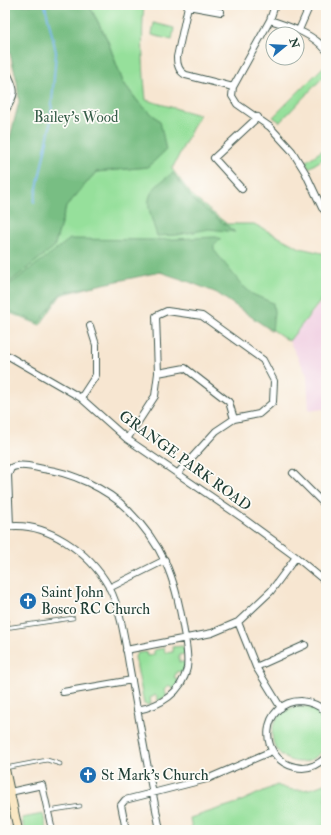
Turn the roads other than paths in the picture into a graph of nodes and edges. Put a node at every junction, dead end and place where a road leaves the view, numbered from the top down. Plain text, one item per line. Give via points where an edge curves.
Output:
1 (275, 5) edge
2 (310, 5) edge
3 (221, 12) dead end
4 (270, 20) junction
5 (287, 26) edge
6 (301, 26) edge
7 (305, 34) edge
8 (325, 46) edge
9 (5, 68) edge
10 (7, 78) edge
11 (233, 87) junction
12 (5, 112) edge
13 (258, 117) junction
14 (242, 189) dead end
15 (326, 212) edge
16 (90, 326) dead end
17 (5, 354) edge
18 (158, 373) junction
19 (81, 398) junction
20 (234, 419) junction
21 (127, 439) junction
22 (178, 473) junction
23 (292, 473) dead end
24 (326, 506) edge
25 (8, 527) edge
26 (296, 557) junction
27 (165, 560) junction
28 (324, 578) edge
29 (109, 588) junction
30 (5, 614) edge
31 (73, 618) dead end
32 (238, 622) junction
33 (6, 628) edge
34 (185, 639) junction
35 (305, 645) dead end
36 (126, 650) junction
37 (256, 667) junction
38 (132, 680) junction
39 (63, 692) dead end
40 (281, 708) junction
41 (137, 710) junction
42 (326, 712) edge
43 (272, 750) junction
44 (324, 759) edge
45 (60, 764) dead end
46 (326, 767) edge
47 (5, 768) edge
48 (10, 792) junction
49 (153, 793) junction
50 (80, 806) dead end
51 (48, 811) junction
52 (18, 830) edge
53 (52, 830) edge
54 (126, 830) edge
55 (160, 830) edge

1 - 4 street
2 - 6 street
3 - 11 street via 188,6 177,62 186,75
4 - 5 street
4 - 11 street
7 - 8 street
9 - 10 street
10 - 12 street via 15,94
11 - 13 street via 232,96 235,102
13 - 14 street via 214,158
13 - 15 street via 292,151
16 - 19 street via 96,345 96,375
17 - 19 street, GRANGE PARK ROAD
18 - 20 street via 185,368 229,402
18 - 20 street via 156,316 167,311 202,316 263,360 274,381 272,402 259,414
18 - 21 street via 156,396
19 - 21 street, GRANGE PARK ROAD
20 - 22 street via 216,431
21 - 22 street, GRANGE PARK ROAD
22 - 26 street, GRANGE PARK ROAD
23 - 24 street
25 - 27 street via 8,475 11,468 20,466 49,469 71,476 112,496 141,523
25 - 29 street via 40,530 66,542 97,569
26 - 28 street, GRANGE PARK ROAD
26 - 32 street via 271,591
27 - 29 street
27 - 34 street via 178,598
29 - 36 street via 119,614
30 - 33 lane
31 - 33 lane
32 - 34 street
32 - 37 street
34 - 36 street
34 - 41 street via 187,668 180,686 164,700
35 - 37 street
36 - 38 street
37 - 40 street
38 - 39 street
38 - 41 street
40 - 42 street via 291,703 306,702 317,705
40 - 43 street via 272,718 268,729
41 - 49 street
43 - 44 street via 282,762 300,768
43 - 49 street via 207,779
44 - 46 lane via 322,762
45 - 47 lane via 47,760
47 - 48 street
48 - 51 street via 42,785
48 - 52 street
49 - 54 street via 122,803
49 - 55 street
50 - 51 lane
51 - 53 street

